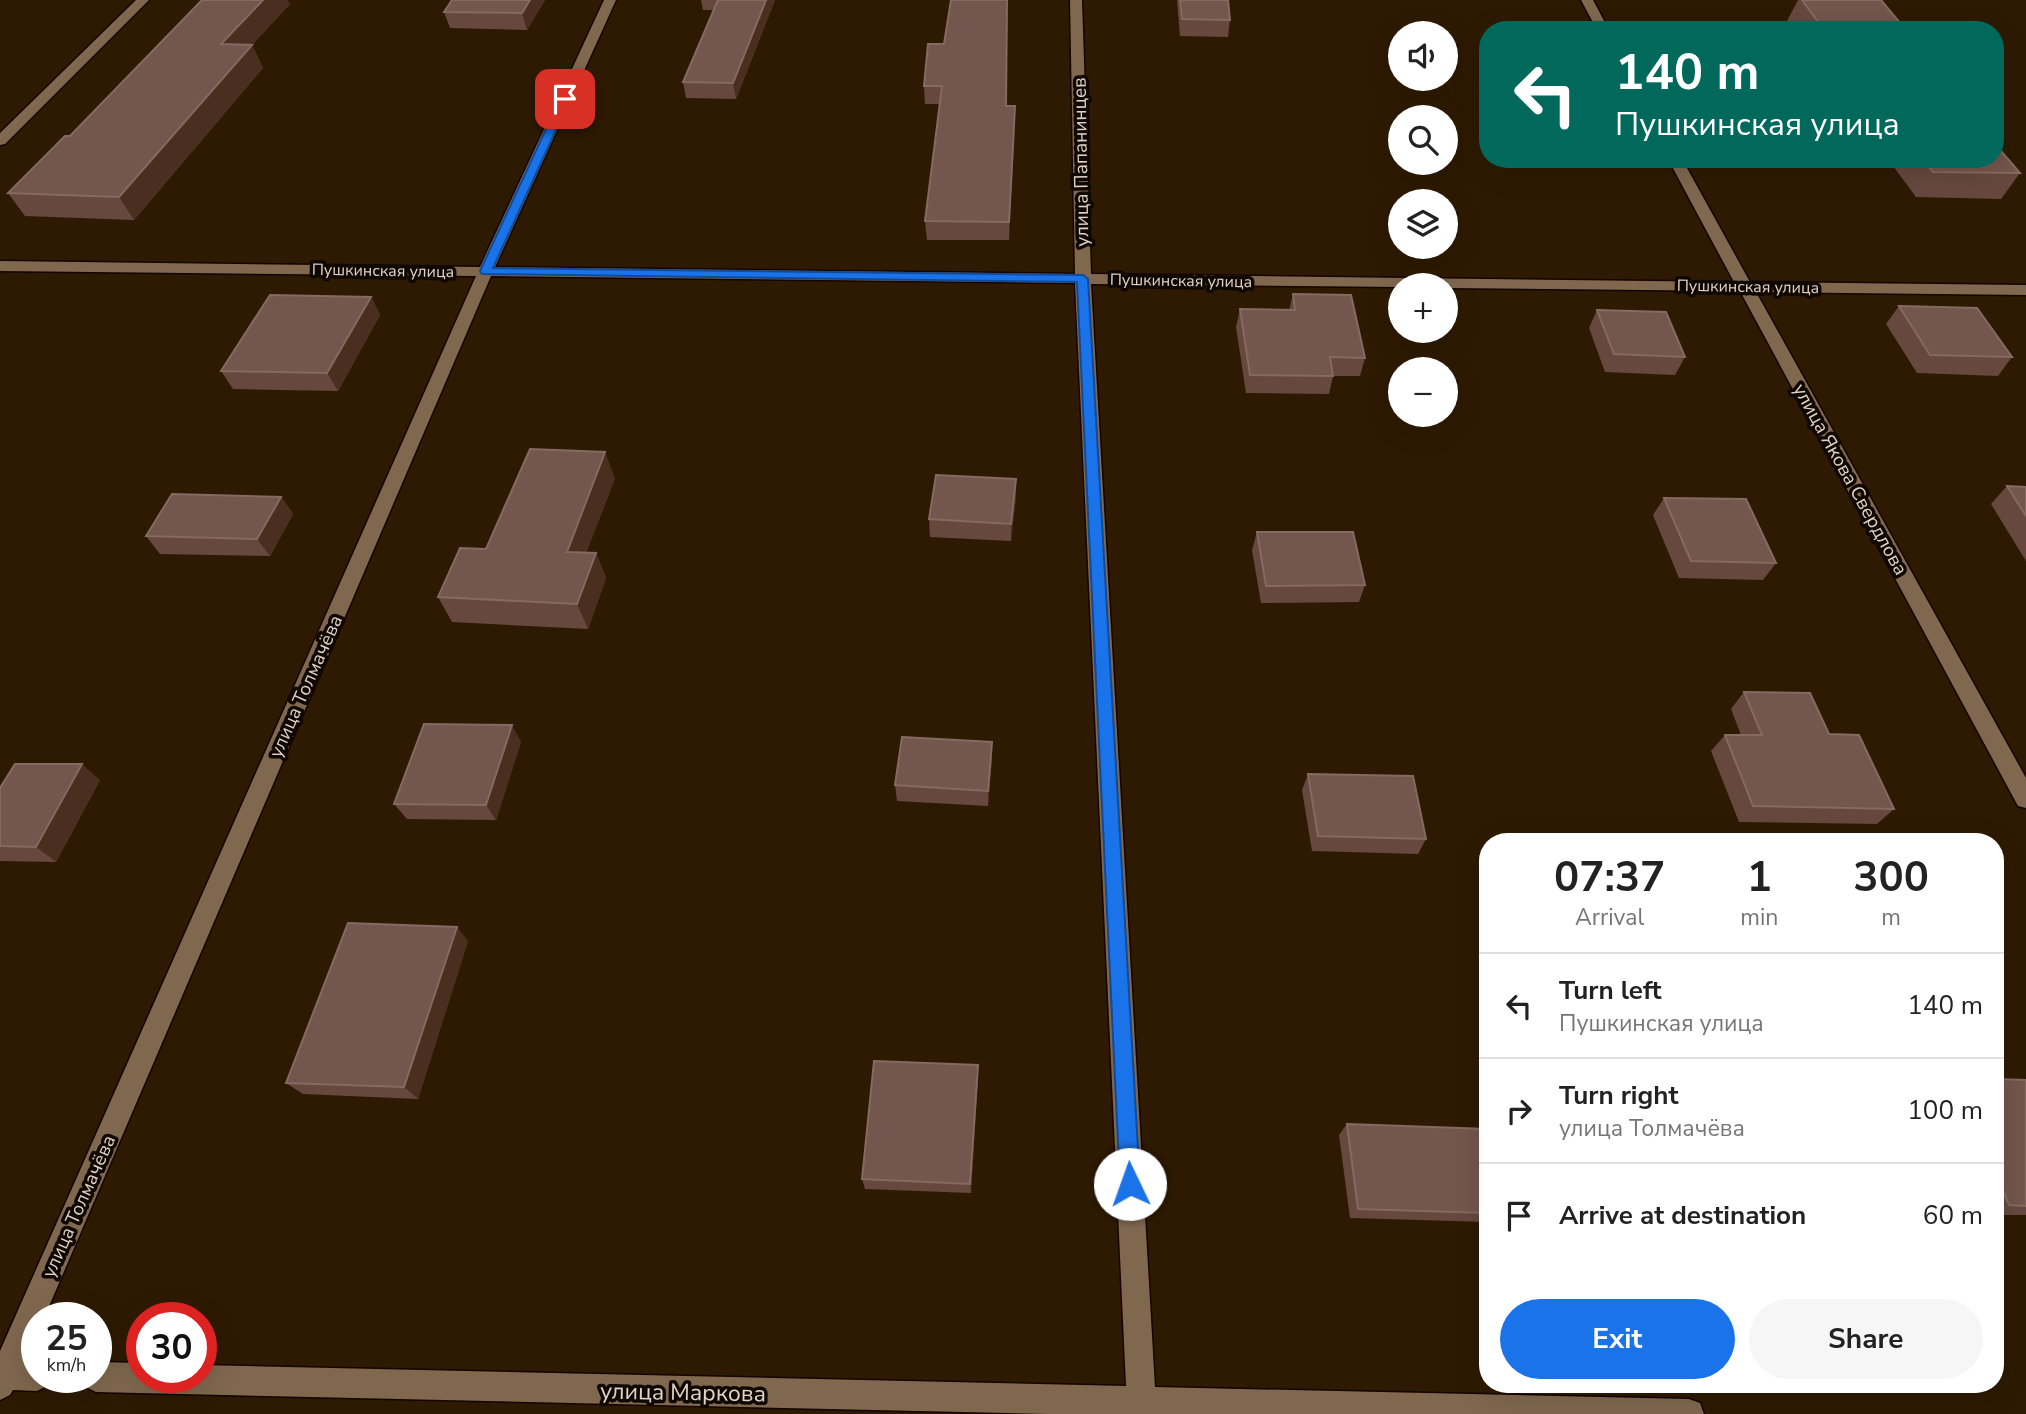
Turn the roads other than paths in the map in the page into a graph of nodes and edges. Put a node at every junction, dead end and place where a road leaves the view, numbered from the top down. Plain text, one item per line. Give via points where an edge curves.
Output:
1 (143, 0) edge
2 (610, 0) edge
3 (1076, 0) edge
4 (1587, 0) edge
5 (1598, 21) edge
6 (0, 141) edge
7 (1680, 168) edge
8 (0, 266) edge
9 (486, 271) junction
10 (1083, 279) junction
11 (1745, 286) junction
12 (2026, 290) edge
13 (2026, 799) edge
14 (21, 1377) edge
15 (112, 1377) edge
16 (2, 1378) edge
17 (1142, 1409) edge
18 (1689, 1414) edge

1 - 6 street
2 - 9 street, улица Толмачёва
3 - 10 street, улица Папанинцев
4 - 5 street
7 - 11 street, улица Якова Свердлова
8 - 9 street, Пушкинская улица
9 - 10 street, Пушкинская улица
9 - 16 street, улица Толмачёва
10 - 11 street, Пушкинская улица
10 - 17 street, улица Папанинцев
11 - 12 street, Пушкинская улица
11 - 13 street, улица Якова Свердлова
14 - 16 street
15 - 17 street, улица Маркова
17 - 18 street, улица Маркова

